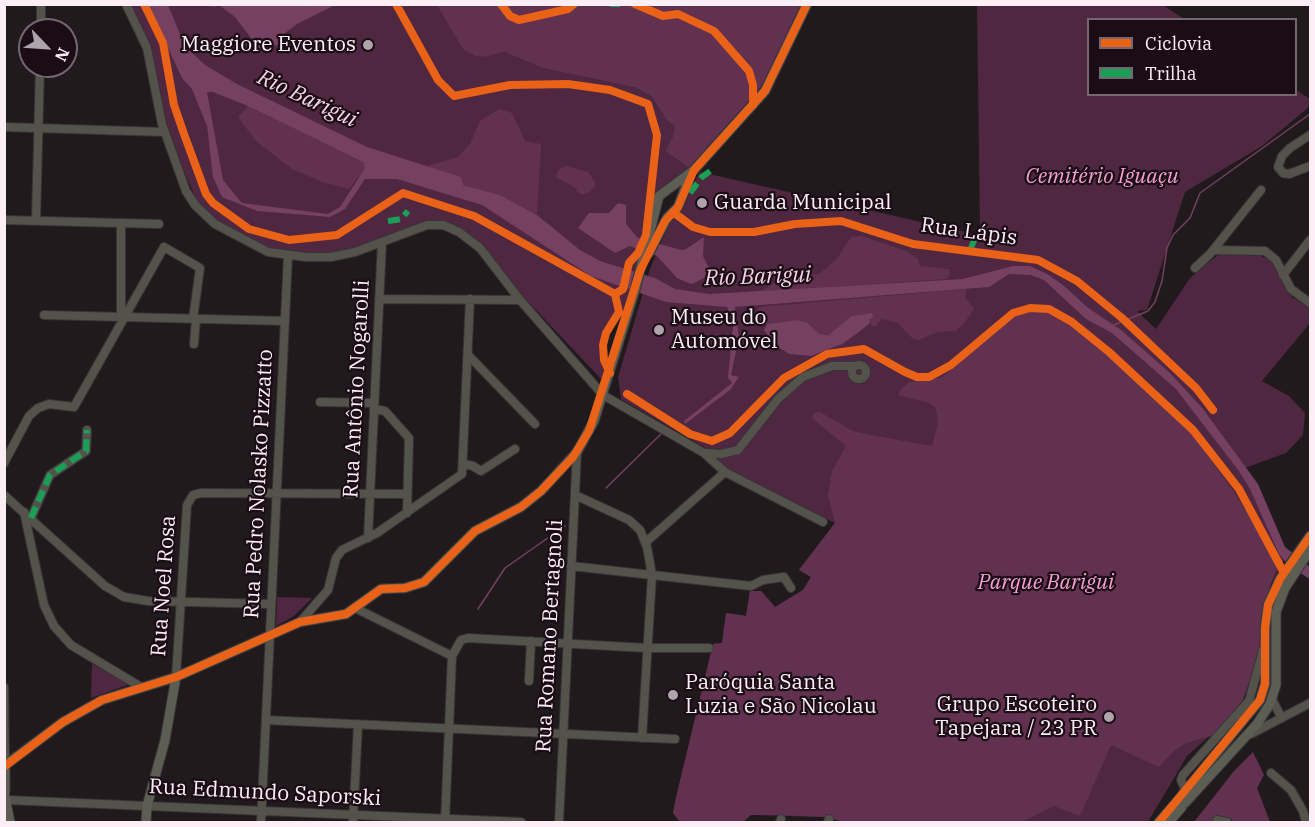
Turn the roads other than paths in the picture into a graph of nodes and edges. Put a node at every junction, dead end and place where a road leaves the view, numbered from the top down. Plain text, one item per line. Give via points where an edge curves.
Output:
1 (126, 4) edge
2 (807, 4) edge
3 (40, 78) edge
4 (4, 127) edge
5 (39, 128) junction
6 (164, 132) junction
7 (1311, 135) edge
8 (1311, 166) edge
9 (694, 170) junction
10 (1261, 190) dead end
11 (669, 192) junction
12 (679, 201) junction
13 (658, 203) junction
14 (670, 213) junction
15 (4, 220) edge
16 (36, 220) junction
17 (121, 223) junction
18 (159, 224) dead end
19 (652, 238) junction
20 (1311, 240) edge
21 (382, 242) junction
22 (1214, 250) junction
23 (288, 256) junction
24 (1196, 268) dead end
25 (1283, 275) junction
26 (379, 298) junction
27 (470, 299) junction
28 (520, 300) junction
29 (1311, 303) edge
30 (44, 315) dead end
31 (124, 317) junction
32 (194, 319) junction
33 (285, 321) junction
34 (195, 344) dead end
35 (468, 355) junction
36 (855, 366) dead end
37 (603, 395) junction
38 (320, 402) dead end
39 (374, 406) junction
40 (535, 424) dead end
41 (87, 430) dead end
42 (515, 449) dead end
43 (577, 452) junction
44 (704, 453) junction
45 (4, 464) edge
46 (464, 464) junction
47 (725, 472) junction
48 (277, 493) junction
49 (370, 494) junction
50 (407, 494) junction
51 (4, 495) edge
52 (575, 495) junction
53 (24, 512) junction
54 (407, 513) junction
55 (31, 518) junction
56 (823, 522) dead end
57 (1311, 536) edge
58 (368, 538) junction
59 (646, 542) junction
60 (1305, 553) edge
61 (571, 566) junction
62 (1290, 571) junction
63 (652, 575) junction
64 (791, 588) dead end
65 (180, 602) junction
66 (271, 604) junction
67 (355, 608) junction
68 (300, 622) junction
69 (270, 635) junction
70 (531, 641) junction
71 (568, 643) junction
72 (647, 648) junction
73 (709, 648) dead end
74 (452, 656) junction
75 (176, 678) junction
76 (529, 681) dead end
77 (4, 687) edge
78 (141, 687) junction
79 (1272, 699) junction
80 (1311, 703) edge
81 (1281, 717) junction
82 (266, 720) junction
83 (358, 725) junction
84 (449, 729) junction
85 (563, 734) junction
86 (1245, 737) junction
87 (642, 738) junction
88 (675, 740) dead end
89 (5, 766) edge
90 (1271, 772) dead end
91 (6, 794) edge
92 (1182, 799) junction
93 (147, 806) junction
94 (1307, 810) edge
95 (261, 811) junction
96 (353, 819) edge
97 (1217, 820) dead end
98 (445, 821) edge
99 (10, 822) edge
100 (146, 822) edge
101 (261, 822) edge
102 (521, 822) edge
103 (559, 822) edge
104 (1159, 822) edge
105 (1169, 822) edge
106 (1227, 822) edge
107 (1306, 822) edge

1 - 6 street via 149,57
2 - 9 main road via 765,91
3 - 5 street
4 - 5 street
5 - 6 street
5 - 16 street
6 - 23 street via 186,190 201,213 252,245
7 - 8 street via 1290,148 1278,167 1289,174
9 - 11 main road
9 - 12 main road
10 - 22 street
11 - 12 main road
11 - 13 main road via 659,196
12 - 14 main road
13 - 14 main road via 662,211
13 - 19 main road
14 - 19 main road
15 - 16 street
16 - 17 street
17 - 18 street
17 - 31 street
19 - 37 main road
20 - 25 street
21 - 23 street via 331,257
21 - 26 street, Rua Antônio Nogarolli
21 - 28 street via 427,225 451,228 480,248
22 - 24 street
22 - 25 street via 1265,251 1276,260
23 - 33 street, Rua Pedro Nolasko Pizzatto
25 - 29 street via 1295,294
26 - 27 street
26 - 39 street, Rua Antônio Nogarolli
27 - 28 street
27 - 35 street
28 - 37 street
30 - 31 street
31 - 32 street
31 - 32 street via 164,247 200,268
31 - 45 street via 74,407 49,404 38,408 29,416
32 - 33 street
32 - 34 street
33 - 48 street, Rua Pedro Nolasko Pizzatto
35 - 40 street
35 - 46 street
36 - 44 street via 832,366 803,377 785,392 738,450
37 - 43 main road
37 - 44 street
38 - 39 street
39 - 49 street, Rua Antônio Nogarolli
39 - 50 street via 385,411 407,433
41 - 55 street via 86,451 50,475
42 - 46 street via 481,471
43 - 52 street, Rua Romano Bertagnoli
43 - 67 main road via 534,497 475,531 424,582 381,589
44 - 47 street
46 - 54 street via 462,474
47 - 56 street
47 - 59 street
48 - 49 street
48 - 65 street, Rua Noel Rosa via 201,493 190,498
48 - 66 street, Rua Pedro Nolasko Pizzatto
49 - 50 street
49 - 58 street, Rua Antônio Nogarolli
50 - 54 street
51 - 53 street
52 - 59 street via 629,520
52 - 61 street, Rua Romano Bertagnoli
53 - 55 street
53 - 78 street via 44,605 54,626 71,645
54 - 58 street
55 - 65 street via 117,594 140,601
57 - 60 main road
58 - 68 street via 338,554 328,590
59 - 63 street
60 - 62 main road
61 - 63 street
61 - 71 street, Rua Romano Bertagnoli
62 - 79 main road via 1276,612
62 - 92 main road via 1268,605 1265,684 1260,700
63 - 64 street via 751,586 784,577
63 - 72 street
65 - 66 street
65 - 75 street, Rua Noel Rosa
66 - 69 street, Rua Pedro Nolasko Pizzatto
67 - 68 main road via 340,616
67 - 74 street
68 - 69 main road
69 - 75 main road
69 - 82 street, Rua Pedro Nolasko Pizzatto
70 - 71 street
70 - 74 street via 468,638 458,642
70 - 76 street
71 - 72 street
71 - 85 street, Rua Romano Bertagnoli
72 - 73 street
72 - 87 street
74 - 84 street
75 - 78 main road
75 - 93 main road
77 - 89 street
78 - 89 main road via 83,710
79 - 81 street
79 - 86 main road via 1263,717
80 - 81 street
81 - 86 street
82 - 83 street
82 - 95 street, Rua Pedro Nolasko Pizzatto
83 - 84 street
83 - 96 street
84 - 85 street
84 - 98 street
85 - 87 street
85 - 103 street, Rua Romano Bertagnoli
86 - 92 main road
87 - 88 street
89 - 91 main road
90 - 94 street
91 - 93 street, Rua Edmundo Saporski
91 - 99 main road
92 - 104 main road
92 - 105 main road
93 - 95 street, Rua Edmundo Saporski
93 - 100 main road
94 - 107 street
95 - 96 street, Rua Edmundo Saporski
95 - 101 street, Rua Pedro Nolasko Pizzatto
96 - 98 street, Rua Edmundo Saporski
97 - 106 street
98 - 102 street, Rua Edmundo Saporski

